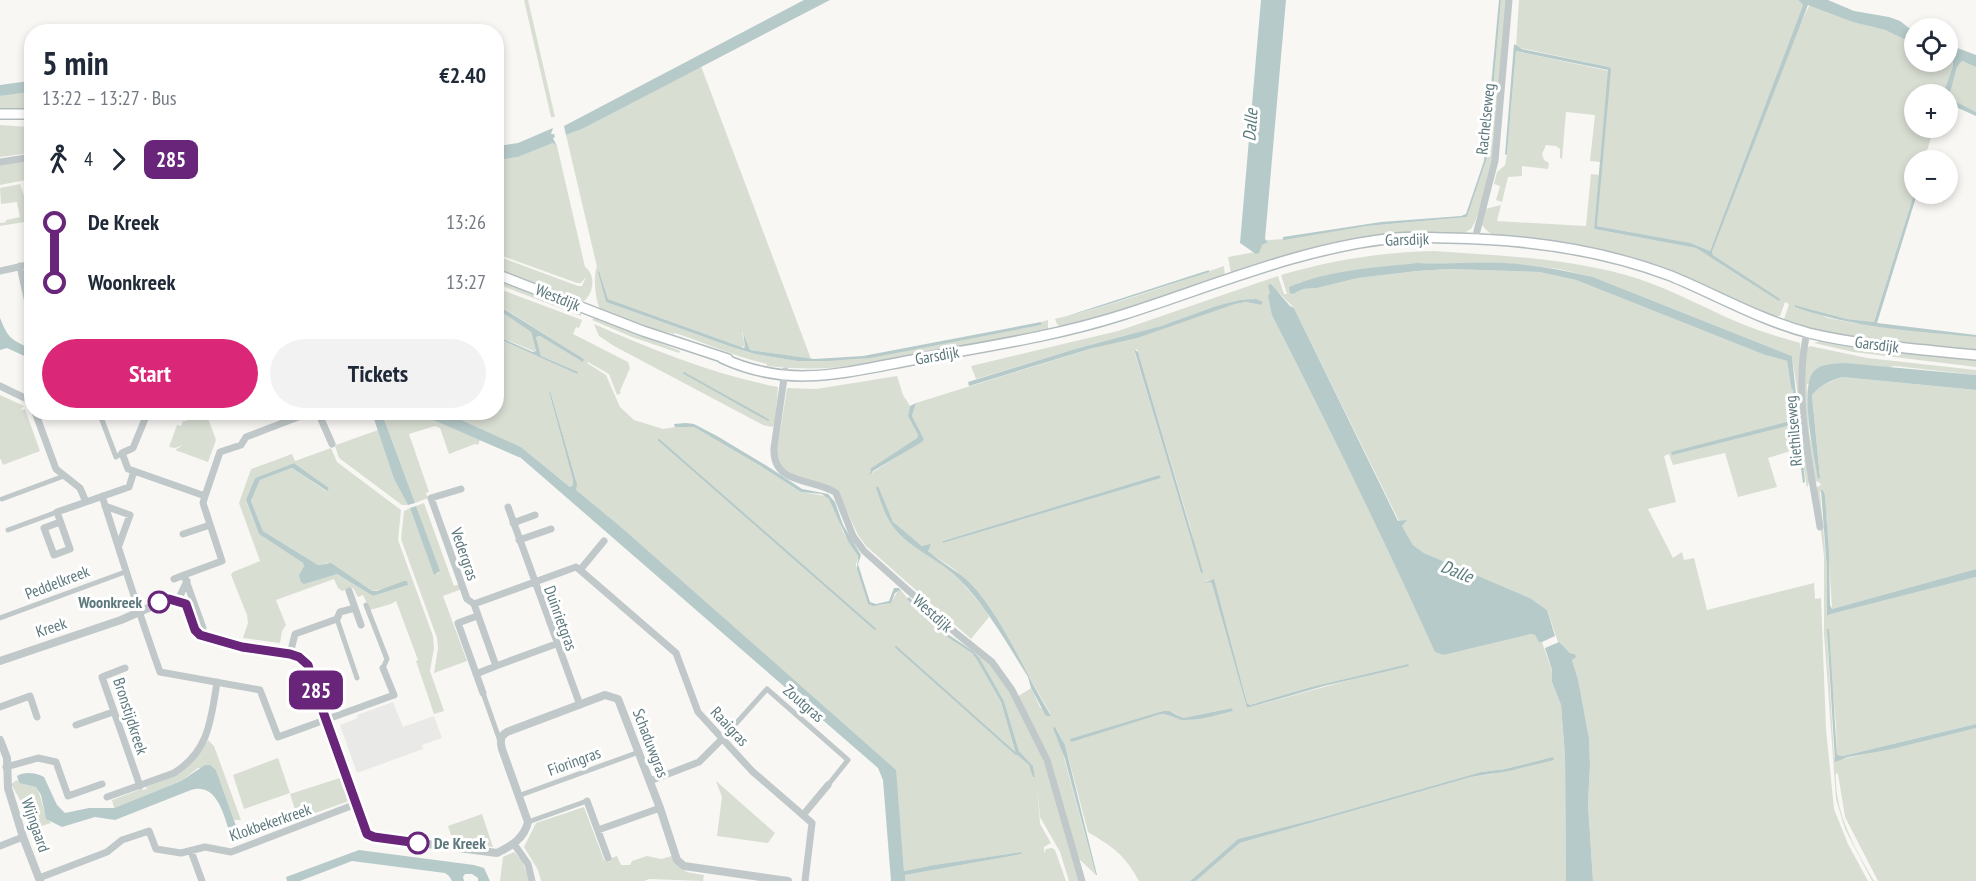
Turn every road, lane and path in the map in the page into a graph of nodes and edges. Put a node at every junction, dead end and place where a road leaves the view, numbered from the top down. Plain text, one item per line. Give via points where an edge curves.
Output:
1 (1509, 0) edge
2 (0, 114) edge
3 (24, 114) edge
4 (24, 158) edge
5 (0, 162) edge
6 (1475, 238) junction
7 (24, 265) edge
8 (20, 266) junction
9 (0, 271) edge
10 (504, 277) edge
11 (24, 284) edge
12 (1807, 332) junction
13 (1976, 355) edge
14 (784, 374) junction
15 (0, 386) edge
16 (24, 398) edge
17 (38, 420) edge
18 (102, 420) edge
19 (145, 420) edge
20 (289, 420) edge
21 (323, 420) edge
22 (332, 444) dead end
23 (122, 453) junction
24 (134, 471) junction
25 (64, 476) junction
26 (461, 489) dead end
27 (102, 496) junction
28 (206, 496) junction
29 (2, 499) dead end
30 (86, 502) junction
31 (105, 506) junction
32 (508, 507) dead end
33 (57, 512) junction
34 (535, 515) dead end
35 (60, 522) junction
36 (513, 523) junction
37 (210, 525) junction
38 (1820, 527) dead end
39 (551, 528) dead end
40 (8, 530) dead end
41 (183, 534) dead end
42 (519, 540) junction
43 (604, 541) dead end
44 (119, 545) junction
45 (580, 570) junction
46 (125, 572) junction
47 (185, 578) junction
48 (174, 579) dead end
49 (534, 582) junction
50 (349, 591) dead end
51 (178, 600) junction
52 (474, 604) junction
53 (366, 605) dead end
54 (355, 608) junction
55 (139, 612) junction
56 (477, 616) junction
57 (0, 618) edge
58 (337, 619) junction
59 (361, 626) dead end
60 (203, 628) dead end
61 (556, 644) junction
62 (290, 654) junction
63 (0, 661) edge
64 (496, 666) junction
65 (125, 668) dead end
66 (383, 668) joint
67 (476, 674) junction
68 (357, 678) dead end
69 (217, 682) junction
70 (483, 693) joint
71 (580, 705) junction
72 (0, 707) edge
73 (113, 712) junction
74 (37, 717) dead end
75 (326, 720) junction
76 (76, 725) dead end
77 (723, 738) junction
78 (0, 740) edge
79 (500, 743) junction
80 (639, 752) junction
81 (6, 767) junction
82 (3, 777) edge
83 (650, 781) junction
84 (102, 784) dead end
85 (828, 785) joint
86 (140, 786) junction
87 (518, 796) junction
88 (107, 797) dead end
89 (587, 801) joint
90 (356, 804) junction
91 (660, 808) junction
92 (803, 815) junction
93 (528, 822) junction
94 (598, 830) junction
95 (23, 837) junction
96 (514, 844) junction
97 (0, 846) edge
98 (191, 851) junction
99 (608, 858) dead end
100 (39, 879) edge
101 (202, 881) edge
102 (532, 881) edge
103 (788, 881) edge
104 (805, 881) edge
105 (1082, 881) edge

1 - 6 street, Rachelseweg via 1495,161
2 - 3 main road
4 - 5 street
6 - 12 main road, Garsdijk via 1561,247 1612,258 1673,277 1763,318
6 - 14 main road, Garsdijk via 1364,241 1299,257 1058,333 819,376
7 - 8 street
8 - 9 street
8 - 11 street
10 - 14 main road, Westdijk via 643,331
12 - 13 main road, Garsdijk via 1869,344
12 - 38 street, Riethilseweg via 1803,352 1804,425
14 - 105 street, Westdijk via 774,460 797,480 836,494 864,551 992,662 1012,690 1047,760
15 - 16 street
17 - 25 street via 56,469
18 - 23 street via 116,457
19 - 23 street via 134,448
20 - 28 street via 246,436 241,445 220,452
21 - 22 street
23 - 24 street via 128,469
24 - 27 street via 129,487
24 - 28 street
25 - 29 street
25 - 30 street via 80,488
26 - 52 street, Vedergras via 431,498 467,599
27 - 30 street
27 - 31 street
28 - 37 street via 203,503
30 - 33 street
31 - 44 street
31 - 44 street via 130,515
32 - 36 street, Duinrietgras
33 - 35 street
33 - 40 street
34 - 36 street
35 - 35 street via 70,549 54,555 44,528
36 - 42 street, Duinrietgras
37 - 41 street
37 - 47 street via 222,561
39 - 42 street
42 - 49 street, Duinrietgras
43 - 45 street
44 - 46 street
45 - 49 street via 576,567
45 - 77 street, Raaigras via 676,652 698,712
46 - 55 street
46 - 57 street, Peddelkreek
47 - 48 street
47 - 51 street
47 - 60 street
49 - 52 street
49 - 61 street, Duinrietgras
50 - 54 street
51 - 55 street, Kreek via 169,599
51 - 62 street via 186,604 200,635 242,647
52 - 56 street, Vedergras
53 - 66 street via 387,659
54 - 58 street via 340,612
54 - 59 street
55 - 63 street, Kreek
55 - 69 street via 160,672
56 - 64 street, Vedergras
56 - 67 street via 458,623
58 - 62 street via 295,634
58 - 68 street
61 - 64 street
61 - 71 street, Duinrietgras
62 - 75 street via 308,665
64 - 67 street
65 - 73 street, Bronstijdkreek via 102,677
66 - 75 street via 394,695
67 - 70 street
69 - 75 street via 260,690 278,737
69 - 86 street via 203,744 183,767
70 - 79 street
71 - 79 street, Schaduwgras via 507,732
71 - 80 street, Schaduwgras via 605,695 618,699
72 - 74 street via 30,696
73 - 76 street
73 - 86 street, Bronstijdkreek
75 - 90 street
77 - 83 street via 699,762
77 - 85 street, Zoutgras via 767,689 848,760
77 - 92 street, Raaigras via 752,771
78 - 81 street, Wijngaard
79 - 87 street
80 - 83 street, Schaduwgras
80 - 87 street, Fioringras
81 - 82 street, Wijngaard
81 - 84 street via 38,758 56,762 68,796
82 - 95 street, Wijngaard
83 - 91 street, Schaduwgras
85 - 92 street
86 - 88 street
87 - 93 street
89 - 93 street
89 - 94 street
90 - 96 street via 367,834 374,837 497,853
90 - 98 street, Klokbekerkreek via 231,852 205,847
91 - 94 street
91 - 103 street, Schaduwgras via 677,860 684,866
92 - 104 street via 812,822
93 - 96 street
94 - 99 street
95 - 97 street
95 - 100 street, Wijngaard
96 - 102 street via 528,864
98 - 100 street, Klokbekerkreek via 156,849 149,831
98 - 101 street

